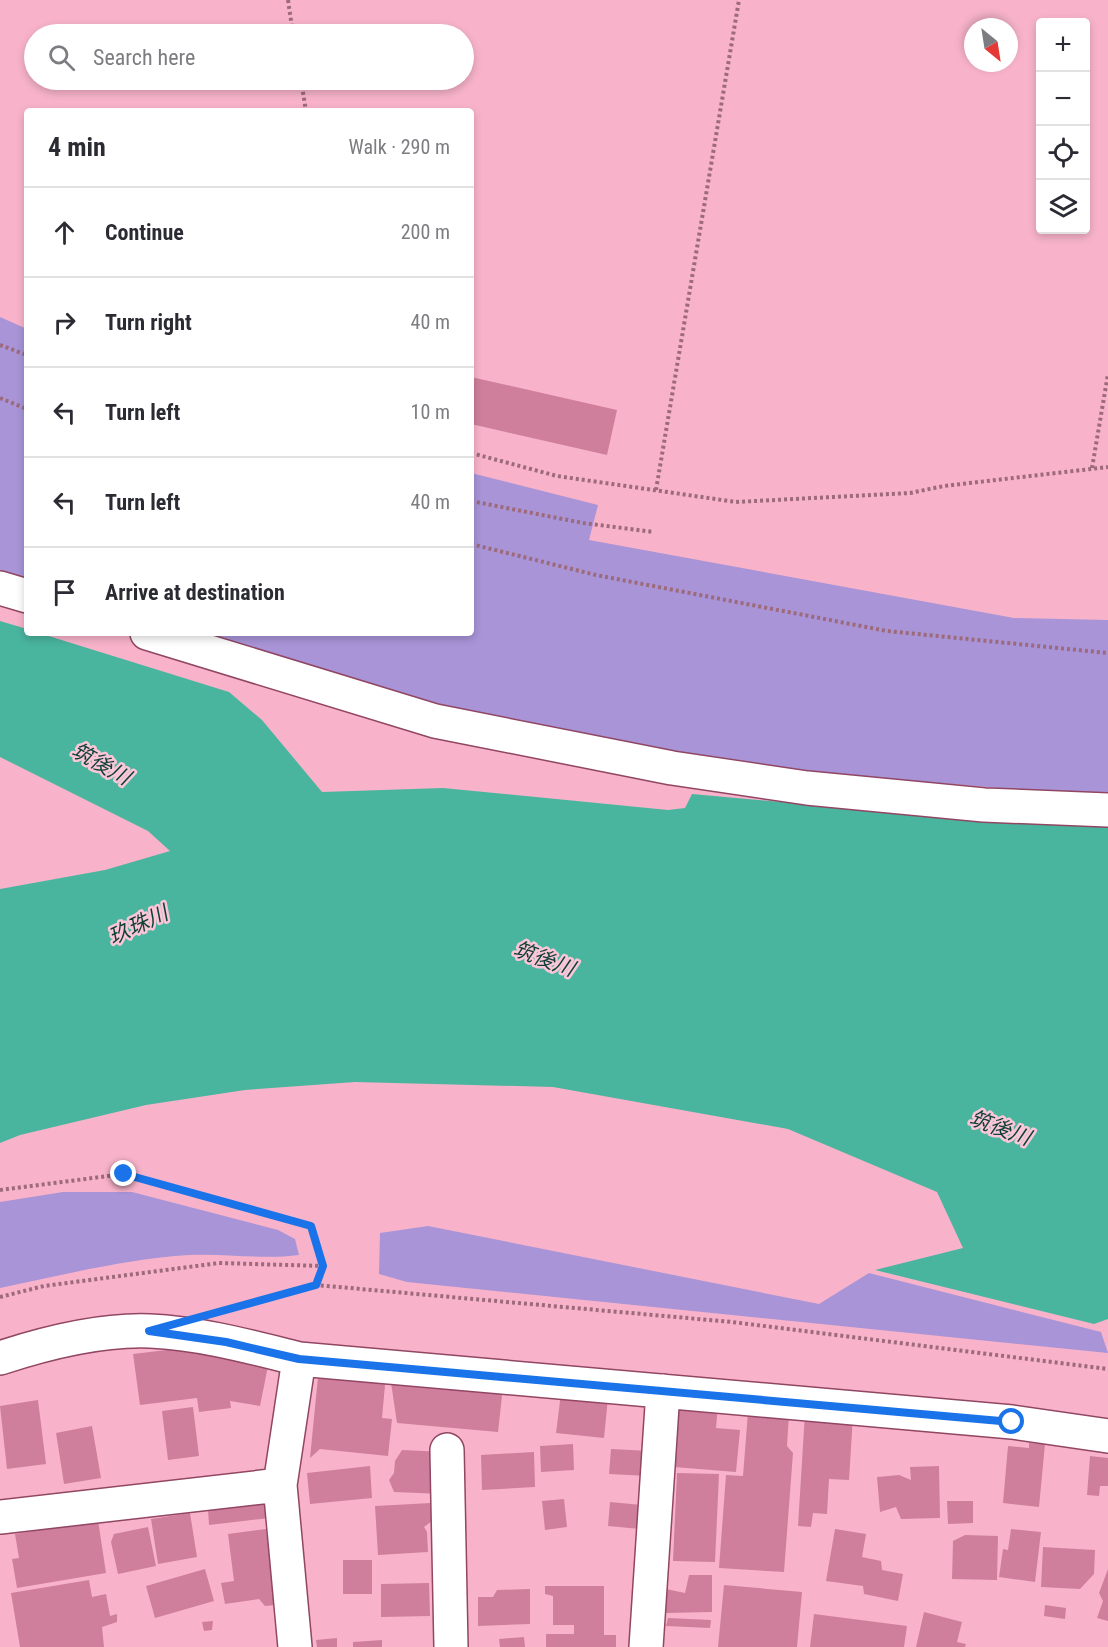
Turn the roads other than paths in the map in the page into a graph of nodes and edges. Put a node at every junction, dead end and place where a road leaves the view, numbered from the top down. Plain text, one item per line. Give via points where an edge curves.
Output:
1 (0, 588) edge
2 (24, 595) edge
3 (157, 636) edge
4 (1108, 810) edge
5 (0, 1358) edge
6 (299, 1359) junction
7 (663, 1391) junction
8 (1108, 1436) edge
9 (447, 1450) dead end
10 (280, 1485) junction
11 (0, 1517) edge
12 (295, 1647) edge
13 (451, 1647) edge
14 (646, 1647) edge

1 - 2 street
3 - 4 street via 435,721 672,768 807,788 984,805
5 - 6 street via 87,1336 149,1331 226,1342
6 - 7 street
6 - 10 street
7 - 8 street via 1012,1422
7 - 14 street
9 - 13 street
10 - 11 street
10 - 12 street

